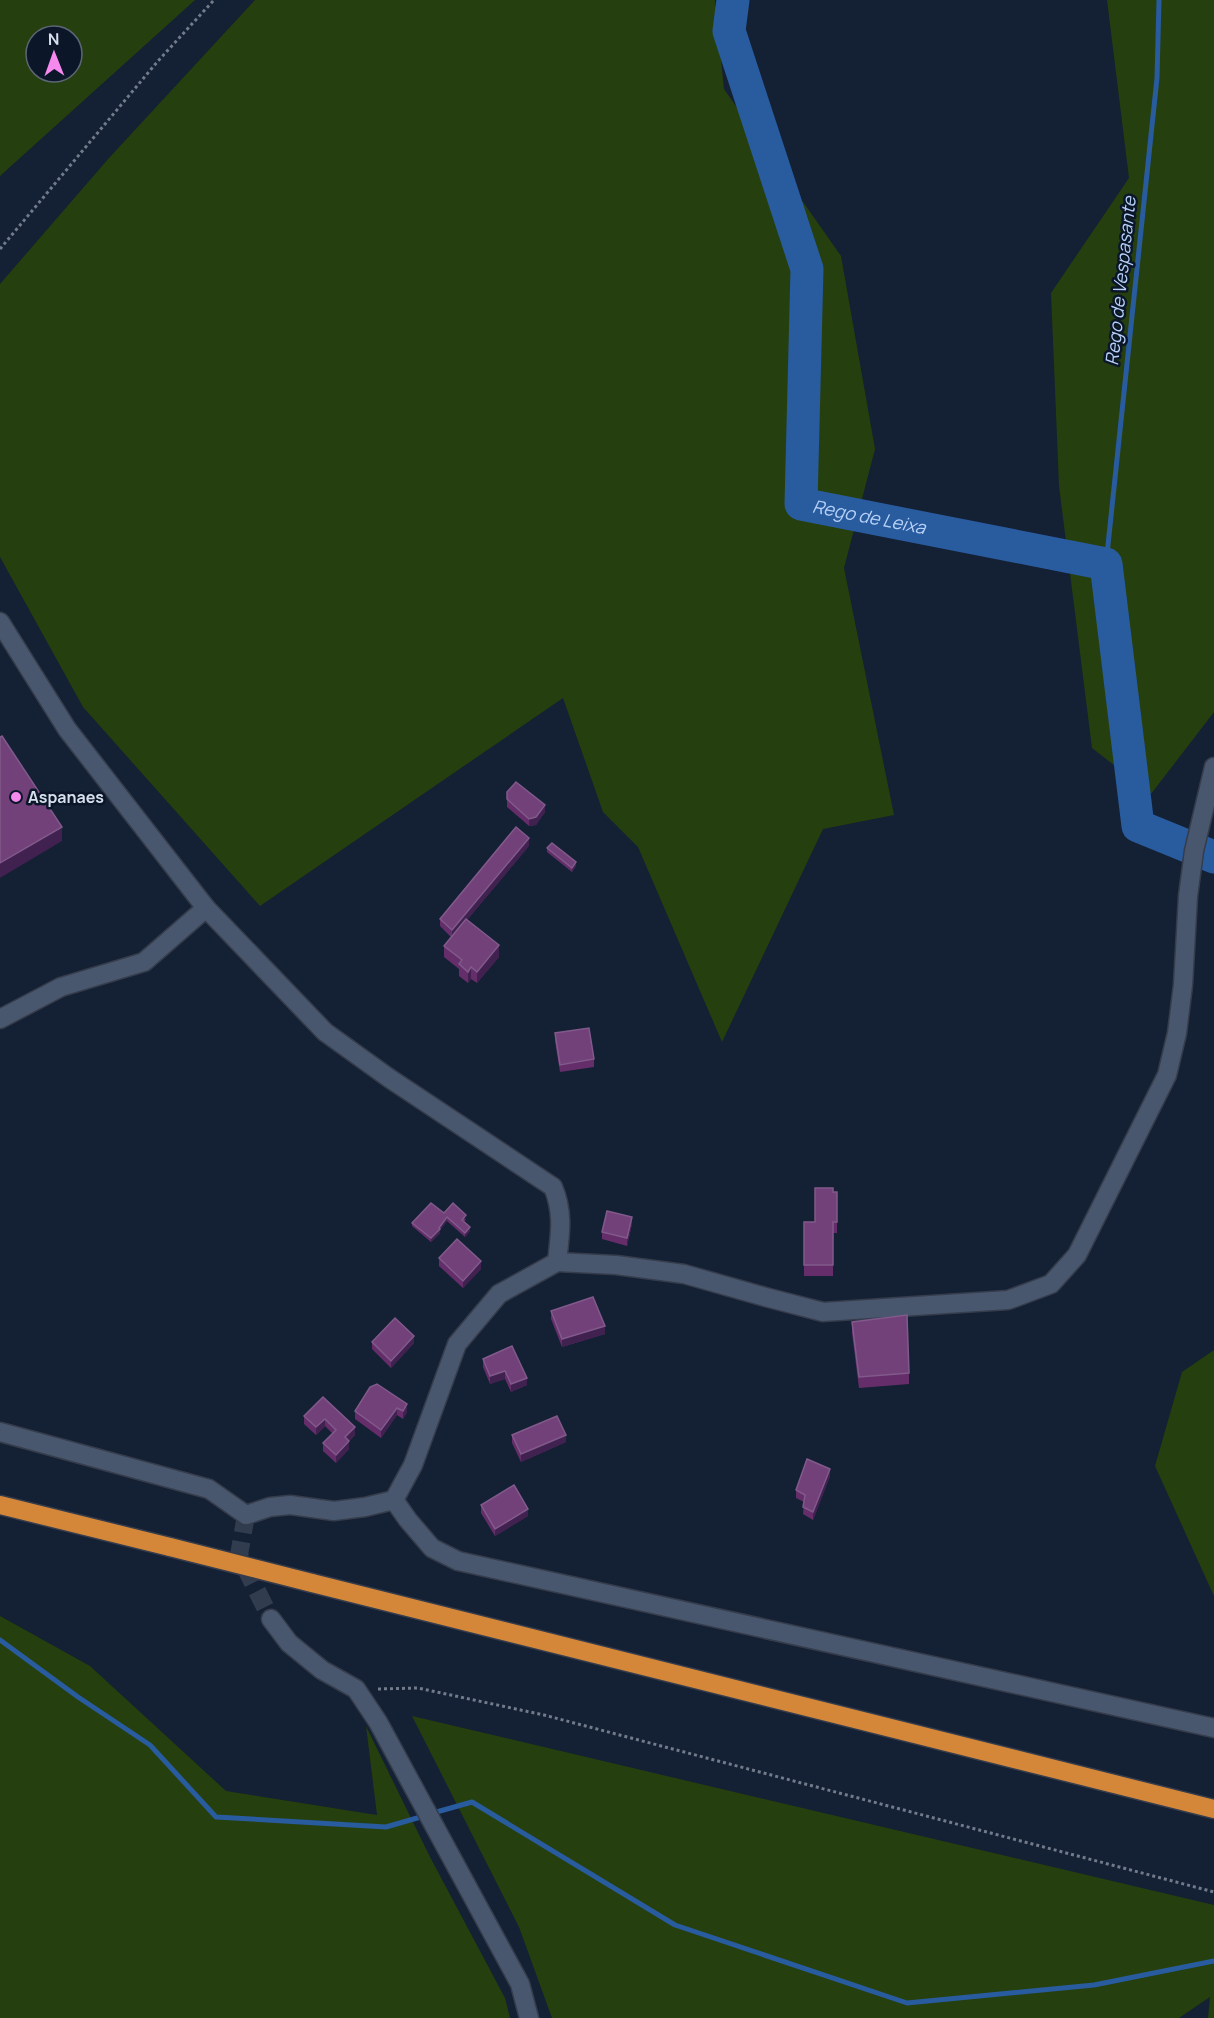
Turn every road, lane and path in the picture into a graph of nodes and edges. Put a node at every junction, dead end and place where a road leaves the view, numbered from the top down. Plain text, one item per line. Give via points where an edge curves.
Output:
1 (214, 0) edge
2 (0, 249) edge
3 (0, 622) edge
4 (1214, 767) edge
5 (206, 908) junction
6 (0, 1019) edge
7 (556, 1262) junction
8 (0, 1432) edge
9 (394, 1500) junction
10 (0, 1505) edge
11 (271, 1619) tunnel mouth
12 (356, 1689) junction
13 (1214, 1728) edge
14 (1214, 1809) edge
15 (1214, 1892) edge
16 (529, 2018) edge

1 - 2 path
3 - 5 street via 67,729
4 - 7 street via 1194,851 1180,1014 1167,1075 1077,1255 1051,1284 1008,1300 823,1312 684,1274
5 - 6 street via 144,962 61,987
5 - 7 street via 324,1032 553,1187 561,1224
7 - 9 street via 499,1294 457,1344 413,1465
8 - 9 street via 209,1489 246,1515 290,1504 334,1511
9 - 13 street via 432,1548 458,1561
10 - 14 highway, bridge
11 - 12 street via 289,1642 322,1670
12 - 15 path via 418,1688 544,1715
12 - 16 street via 378,1722 520,1984

